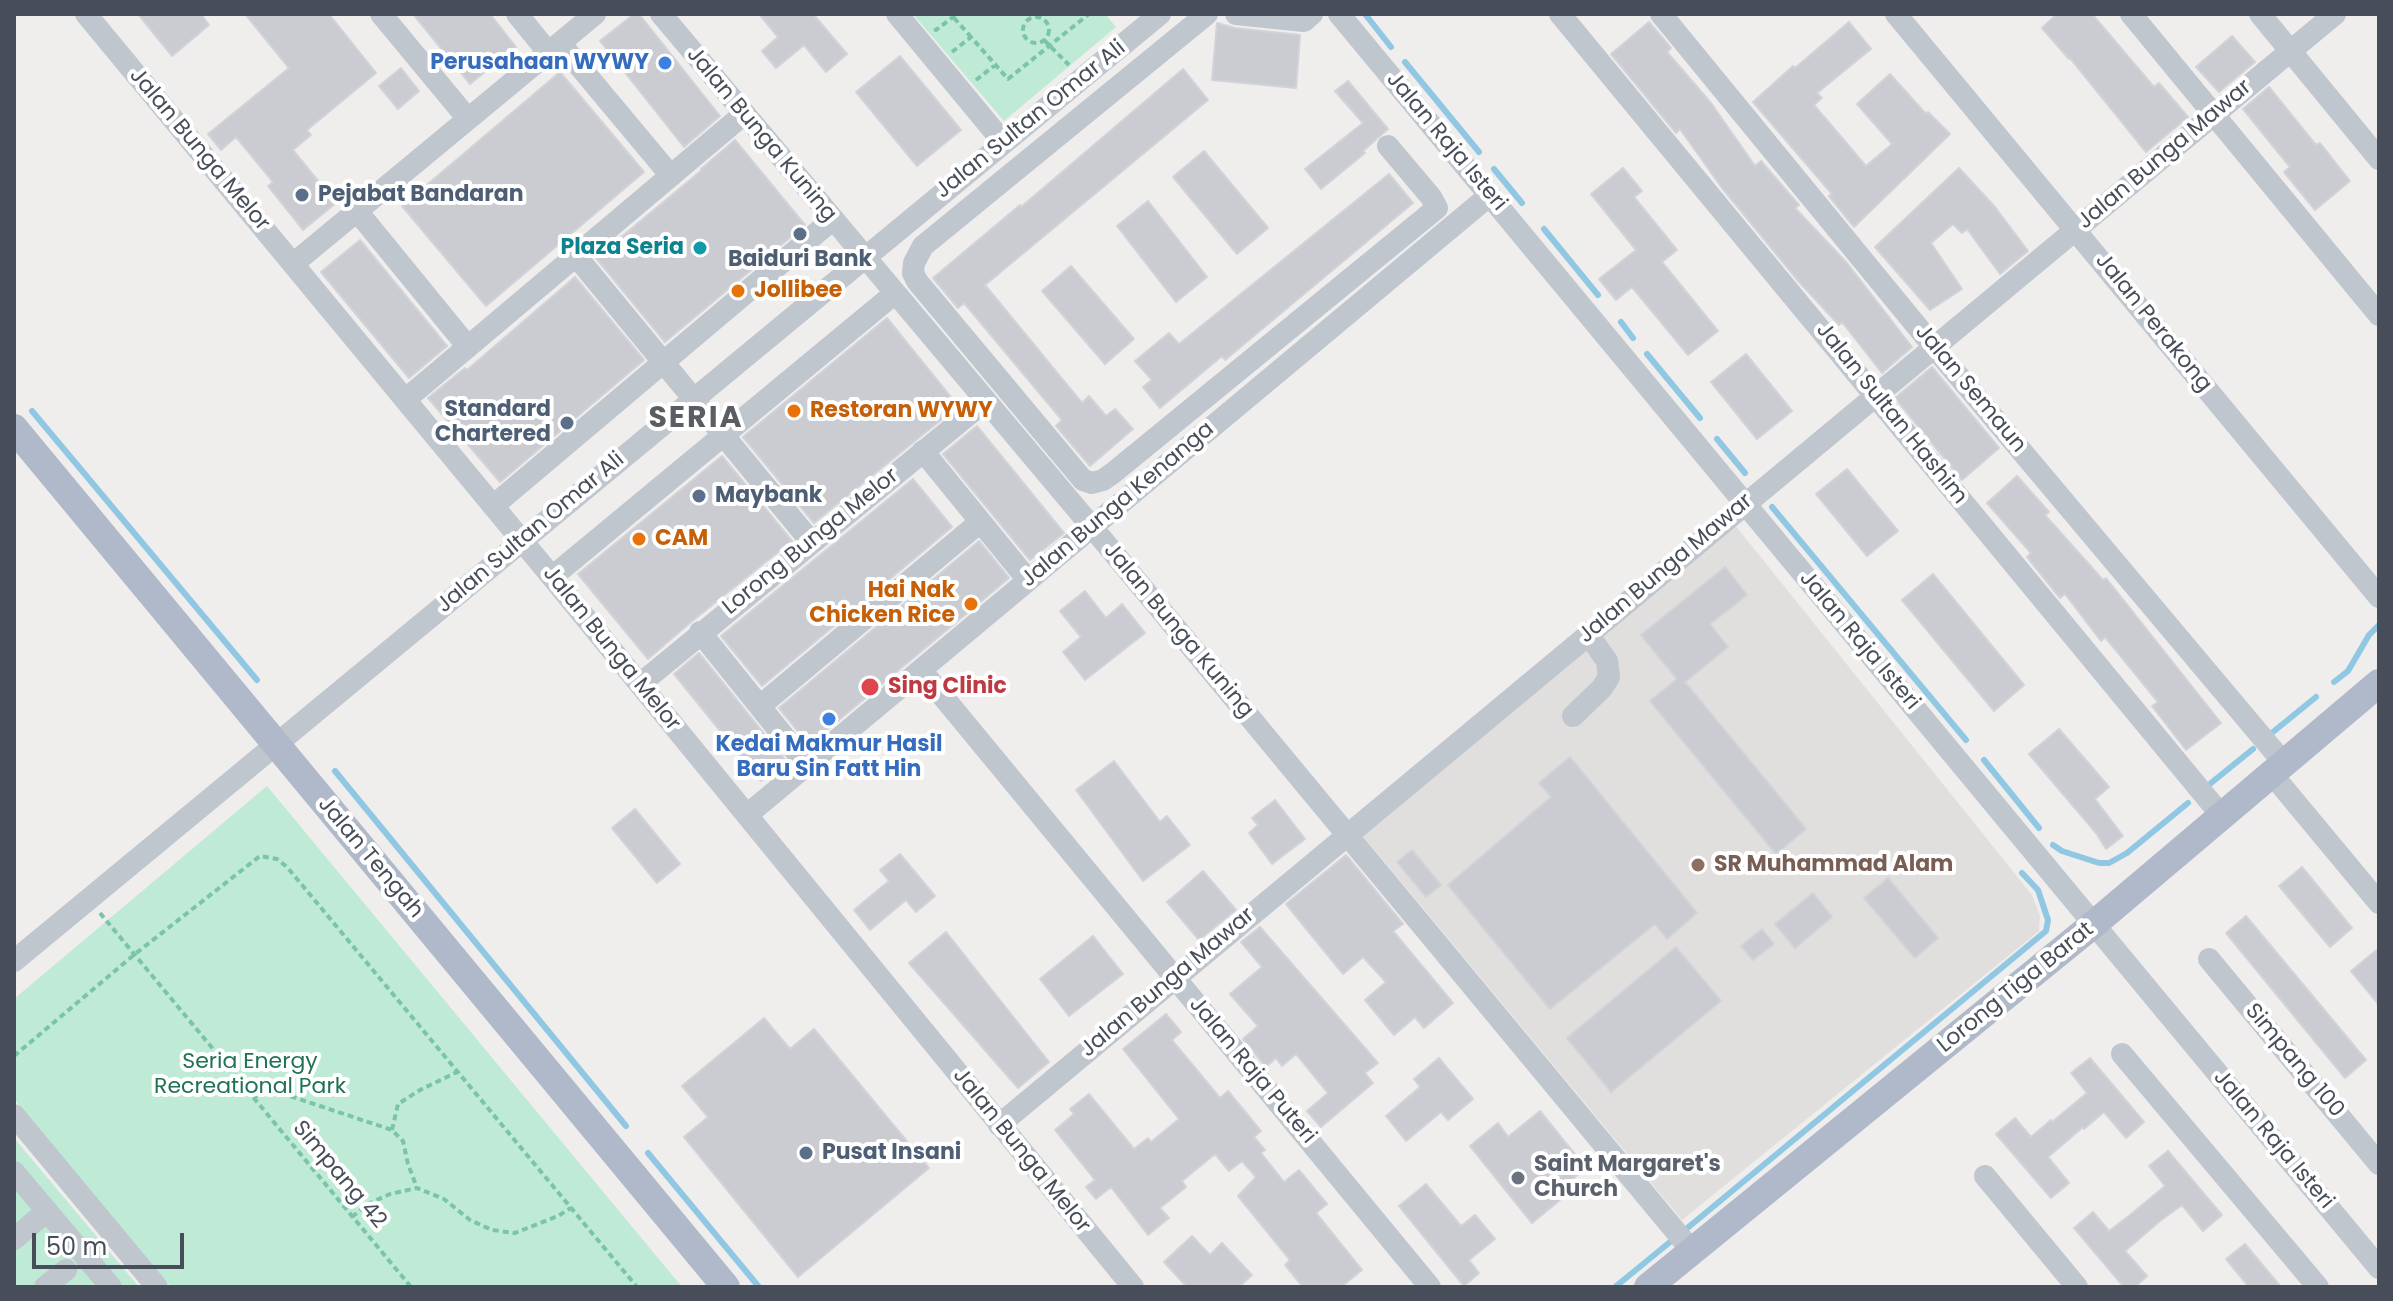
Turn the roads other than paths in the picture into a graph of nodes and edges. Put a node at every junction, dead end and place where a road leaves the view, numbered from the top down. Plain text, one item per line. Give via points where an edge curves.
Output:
1 (86, 14) edge
2 (381, 14) edge
3 (517, 14) edge
4 (595, 14) edge
5 (661, 14) edge
6 (897, 14) edge
7 (1160, 14) edge
8 (1207, 14) edge
9 (1236, 14) edge
10 (1312, 14) edge
11 (1339, 14) edge
12 (1560, 14) edge
13 (1661, 14) edge
14 (1896, 14) edge
15 (2131, 14) edge
16 (2260, 14) edge
17 (2335, 14) edge
18 (554, 48) junction
19 (2290, 50) junction
20 (744, 114) junction
21 (2214, 115) junction
22 (468, 119) junction
23 (1003, 142) junction
24 (1388, 146) dead end
25 (2379, 159) edge
26 (671, 176) junction
27 (1490, 195) junction
28 (357, 211) junction
29 (832, 220) junction
30 (2076, 229) junction
31 (576, 256) junction
32 (864, 259) junction
33 (293, 264) junction
34 (894, 294) junction
35 (2379, 315) edge
36 (468, 347) junction
37 (1934, 347) junction
38 (664, 362) junction
39 (1876, 394) junction
40 (694, 398) junction
41 (406, 399) junction
42 (984, 402) junction
43 (14, 428) edge
44 (724, 434) junction
45 (923, 451) junction
46 (1745, 503) junction
47 (493, 506) junction
48 (980, 522) junction
49 (1092, 527) junction
50 (523, 542) junction
51 (812, 543) junction
52 (552, 577) junction
53 (1028, 580) junction
54 (2379, 597) edge
55 (700, 632) junction
56 (1588, 634) junction
57 (921, 670) junction
58 (2379, 683) edge
59 (640, 684) junction
60 (760, 706) junction
61 (1573, 716) dead end
62 (276, 745) junction
63 (806, 764) junction
64 (2277, 767) junction
65 (747, 815) junction
66 (2221, 815) junction
67 (1347, 835) junction
68 (2379, 903) edge
69 (2094, 924) junction
70 (2209, 959) dead end
71 (14, 961) edge
72 (1175, 978) junction
73 (2122, 1054) dead end
74 (14, 1115) edge
75 (999, 1125) junction
76 (2379, 1164) edge
77 (14, 1172) edge
78 (1985, 1176) dead end
79 (47, 1211) junction
80 (14, 1239) edge
81 (1692, 1251) junction
82 (2379, 1268) edge
83 (66, 1270) dead end
84 (45, 1287) edge
85 (111, 1287) edge
86 (157, 1287) edge
87 (726, 1287) edge
88 (1133, 1287) edge
89 (1430, 1287) edge
90 (1648, 1287) edge
91 (2077, 1287) edge
92 (2318, 1287) edge

1 - 33 street, Jalan Bunga Melor
2 - 22 street
3 - 18 street
4 - 18 street
5 - 20 street, Jalan Bunga Kuning
6 - 23 street
7 - 23 street, Jalan Sultan Omar Ali
8 - 24 street via 923,246 914,263 917,281 1083,480 1092,483 1113,473 1437,208
9 - 10 street via 1304,21
11 - 27 street, Jalan Raja Isteri
12 - 39 street, Jalan Sultan Hashim
13 - 37 street, Jalan Semaun
14 - 30 street, Jalan Perakong
15 - 21 street
16 - 19 street
17 - 19 street, Jalan Bunga Mawar
18 - 22 street
18 - 26 street
19 - 21 street, Jalan Bunga Mawar
19 - 25 street
20 - 26 street
20 - 29 street, Jalan Bunga Kuning
21 - 30 street, Jalan Bunga Mawar
21 - 35 street
22 - 28 street
23 - 32 street, Jalan Sultan Omar Ali
26 - 31 street
27 - 46 street, Jalan Raja Isteri
27 - 49 street, Jalan Bunga Kenanga
28 - 33 street
28 - 36 street
29 - 32 street, Jalan Bunga Kuning
29 - 38 street
30 - 37 street, Jalan Bunga Mawar
30 - 54 street, Jalan Perakong
31 - 36 street
31 - 38 street
32 - 34 street, Jalan Bunga Kuning
32 - 40 street, Jalan Sultan Omar Ali
33 - 41 street, Jalan Bunga Melor
34 - 42 street, Jalan Bunga Kuning
34 - 44 street
36 - 41 street
37 - 39 street, Jalan Bunga Mawar
37 - 64 street, Jalan Semaun
38 - 40 street
38 - 47 street
39 - 46 street, Jalan Bunga Mawar
39 - 66 street, Jalan Sultan Hashim
40 - 44 street
40 - 50 street, Jalan Sultan Omar Ali
41 - 47 street, Jalan Bunga Melor
42 - 45 street, Lorong Bunga Melor
42 - 49 street, Jalan Bunga Kuning
43 - 62 main road, Jalan Tengah
44 - 51 street
44 - 52 street
45 - 48 street
45 - 51 street, Lorong Bunga Melor
46 - 56 street, Jalan Bunga Mawar
46 - 69 street, Jalan Raja Isteri
47 - 50 street, Jalan Bunga Melor
48 - 53 street
48 - 60 street
49 - 53 street, Jalan Bunga Kenanga
49 - 67 street, Jalan Bunga Kuning
50 - 52 street, Jalan Bunga Melor
50 - 62 street, Jalan Sultan Omar Ali
51 - 55 street, Lorong Bunga Melor
52 - 59 street, Jalan Bunga Melor
53 - 57 street, Jalan Bunga Kenanga
55 - 59 street, Lorong Bunga Melor
55 - 60 street
56 - 61 street via 1607,661 1609,677
56 - 67 street, Jalan Bunga Mawar
57 - 63 street, Jalan Bunga Kenanga
57 - 72 street, Jalan Raja Puteri
58 - 64 main road, Lorong Tiga Barat
59 - 65 street, Jalan Bunga Melor
60 - 63 street
62 - 71 street, Jalan Sultan Omar Ali
62 - 87 main road, Jalan Tengah
63 - 65 street, Jalan Bunga Kenanga
64 - 66 main road, Lorong Tiga Barat
64 - 68 street
65 - 75 street, Jalan Bunga Melor
66 - 69 main road, Lorong Tiga Barat
67 - 72 street, Jalan Bunga Mawar
67 - 81 street, Jalan Bunga Kuning
69 - 81 main road, Lorong Tiga Barat
69 - 82 street, Jalan Raja Isteri
70 - 76 street, Simpang 100
72 - 75 street, Jalan Bunga Mawar
72 - 89 street, Jalan Raja Puteri
73 - 92 street
74 - 86 street
75 - 88 street, Jalan Bunga Melor
77 - 79 street
78 - 91 street
79 - 80 street
79 - 85 street
81 - 90 main road, Lorong Tiga Barat
83 - 84 street

